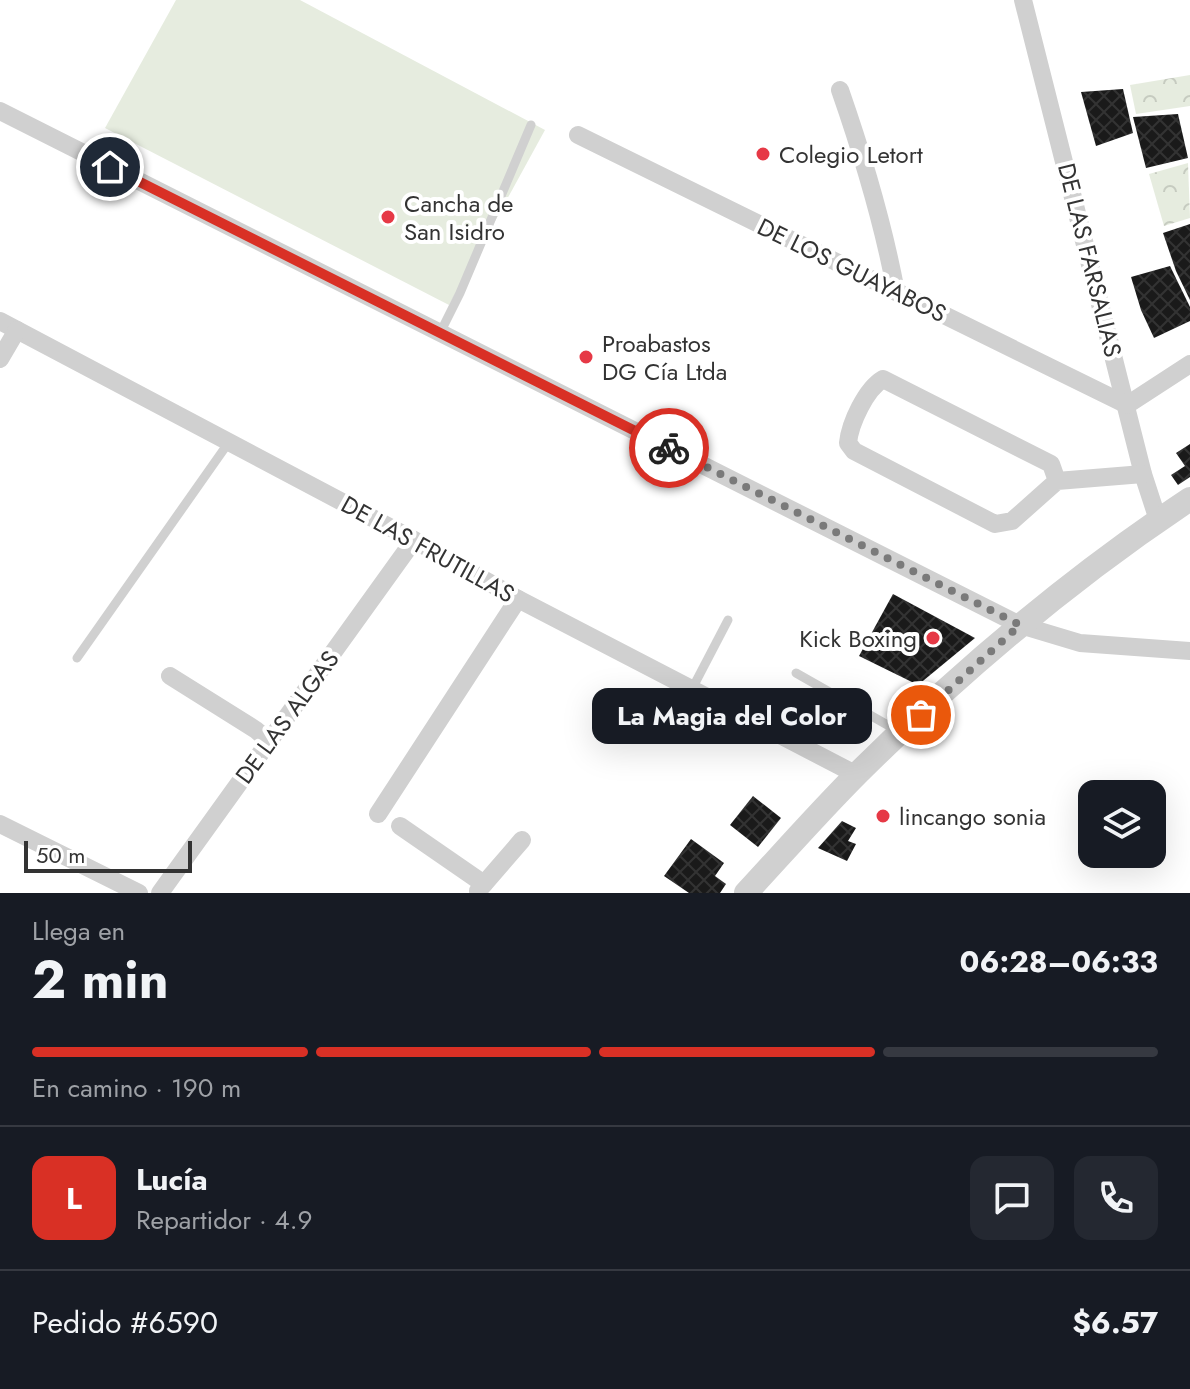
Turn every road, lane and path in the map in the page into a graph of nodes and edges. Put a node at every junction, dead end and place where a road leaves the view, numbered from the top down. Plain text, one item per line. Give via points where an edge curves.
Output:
1 (1023, 0) edge
2 (840, 90) dead end
3 (0, 111) edge
4 (531, 125) dead end
5 (578, 135) dead end
6 (896, 292) junction
7 (0, 321) edge
8 (17, 330) junction
9 (440, 333) junction
10 (0, 359) edge
11 (1190, 364) edge
12 (1127, 405) junction
13 (229, 442) junction
14 (1143, 474) junction
15 (1057, 481) junction
16 (1190, 499) edge
17 (1158, 520) junction
18 (414, 540) junction
19 (518, 599) junction
20 (728, 620) dead end
21 (1020, 625) junction
22 (1190, 651) edge
23 (77, 658) dead end
24 (796, 673) dead end
25 (170, 676) dead end
26 (692, 689) junction
27 (901, 733) junction
28 (269, 741) junction
29 (857, 775) junction
30 (378, 814) dead end
31 (0, 824) edge
32 (400, 826) dead end
33 (522, 840) dead end
34 (480, 889) edge
35 (139, 893) edge
36 (160, 893) edge
37 (746, 893) edge

1 - 12 street, DE LAS FARSALIAS
2 - 6 street via 867,166
3 - 9 street
4 - 9 lane
5 - 6 street, DE LOS GUAYABOS
6 - 12 street, DE LOS GUAYABOS
7 - 8 street, DE LAS FRUTILLAS
8 - 10 street
8 - 13 street, DE LAS FRUTILLAS
9 - 21 street
11 - 12 street
12 - 14 street, DE LAS FARSALIAS
13 - 18 street, DE LAS FRUTILLAS
13 - 23 lane
14 - 15 street
14 - 17 street, DE LAS FARSALIAS
15 - 15 street via 1051,464 883,379 874,384 849,432 854,451 995,524 1012,521
16 - 17 street
17 - 21 street
18 - 19 street, DE LAS FRUTILLAS
18 - 28 street, DE LAS ALGAS
19 - 26 street, DE LAS FRUTILLAS
19 - 30 street
20 - 26 lane
21 - 22 street via 1080,643
21 - 27 street
24 - 27 lane
25 - 28 street
26 - 29 street, DE LAS FRUTILLAS
27 - 29 street
28 - 36 street, DE LAS ALGAS
29 - 37 street
31 - 35 street
32 - 34 street
33 - 34 street

